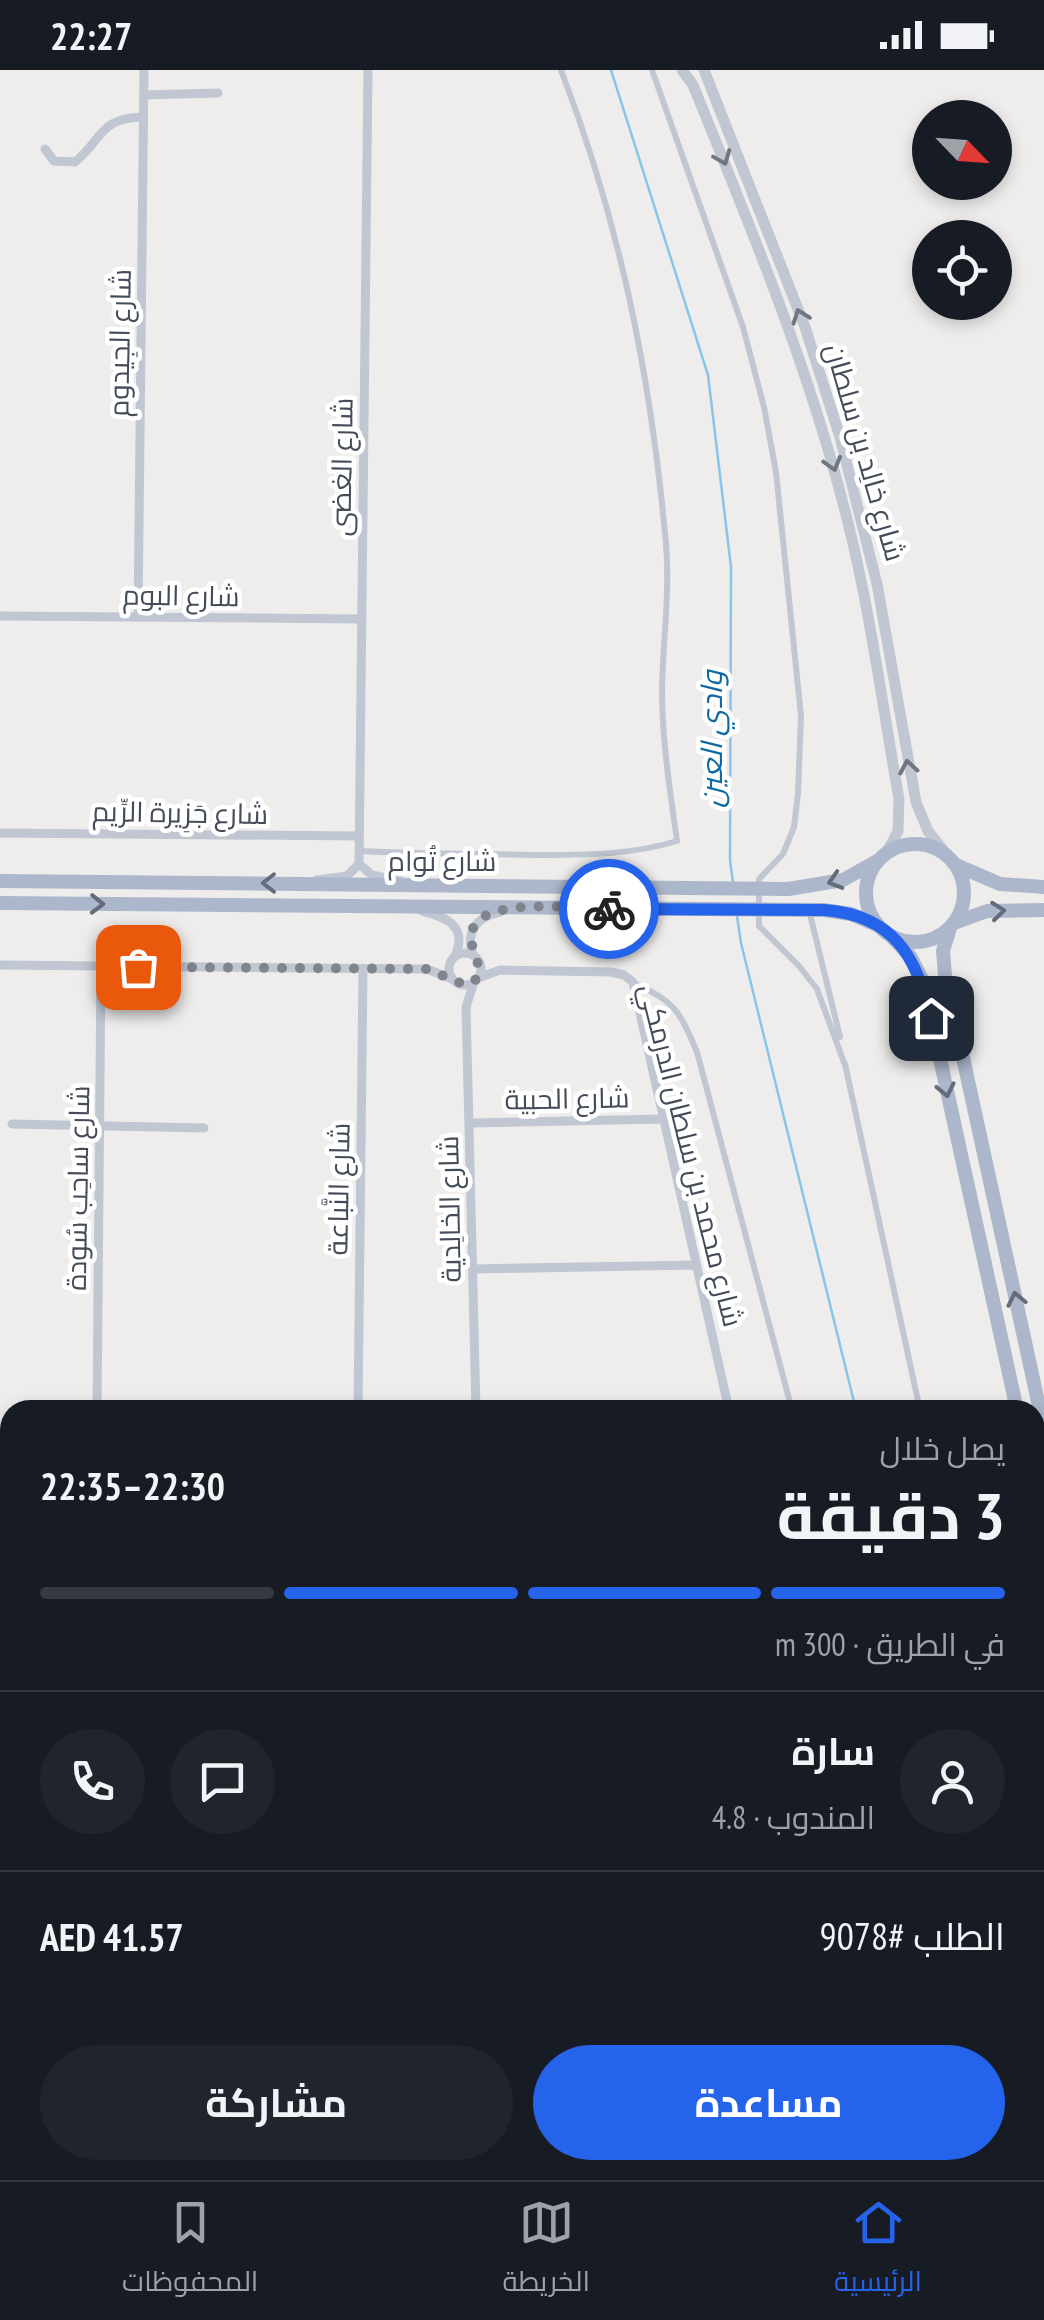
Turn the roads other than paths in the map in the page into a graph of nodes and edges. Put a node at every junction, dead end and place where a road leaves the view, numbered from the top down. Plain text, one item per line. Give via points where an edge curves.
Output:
1 (144, 70) edge
2 (368, 70) edge
3 (561, 70) edge
4 (652, 70) edge
5 (682, 70) edge
6 (704, 70) edge
7 (218, 93) dead end
8 (144, 95) junction
9 (144, 117) junction
10 (45, 149) dead end
11 (0, 616) edge
12 (138, 617) junction
13 (362, 618) junction
14 (0, 833) edge
15 (360, 836) junction
16 (360, 851) junction
17 (882, 856) junction
18 (951, 860) junction
19 (359, 864) junction
20 (0, 882) edge
21 (308, 884) junction
22 (413, 885) junction
23 (1044, 887) edge
24 (0, 903) edge
25 (400, 907) junction
26 (522, 908) junction
27 (809, 910) junction
28 (1044, 910) edge
29 (877, 925) junction
30 (952, 926) junction
31 (891, 936) junction
32 (454, 958) junction
33 (476, 958) junction
34 (0, 965) edge
35 (101, 967) junction
36 (363, 969) junction
37 (427, 969) junction
38 (500, 970) junction
39 (476, 980) junction
40 (454, 981) junction
41 (632, 982) junction
42 (466, 1008) junction
43 (846, 1068) junction
44 (664, 1119) junction
45 (470, 1122) junction
46 (12, 1124) dead end
47 (100, 1126) junction
48 (204, 1128) dead end
49 (697, 1264) junction
50 (474, 1269) junction
51 (96, 1400) edge
52 (358, 1400) edge
53 (476, 1400) edge
54 (727, 1400) edge
55 (789, 1400) edge
56 (918, 1400) edge
57 (1015, 1400) edge
58 (1041, 1400) edge

1 - 8 street, شارع الجِيدوم
2 - 13 street, شارع الغضى
3 - 16 street via 614,224 642,363 666,549 662,694 677,840 582,856
4 - 43 street via 744,327 778,486 801,716 798,794 783,854 759,880 758,926 817,989
5 -> 17 street, شارع خالِد بن سلطان via 791,332 837,480 863,587 899,798 898,831
18 -> 6 street, شارع خالِد بن سلطان via 921,818 912,788 877,584 835,420
7 - 8 street
8 - 9 street, شارع الجِيدوم
9 - 10 street via 112,122 75,162 54,160
9 - 12 street, شارع الجِيدوم
11 - 12 street, شارع البوم
12 - 13 street, شارع البوم
13 - 15 street, شارع الغضى
14 - 15 street, شارع جَزِيرة الرِّيم
15 - 16 street, شارع الغضى
16 - 19 street, شارع الغضى
17 - 18 main road via 911,843 936,848
17 -> 22 main road, شارع تُوام via 843,880 788,889
17 - 29 main road via 870,873 866,900
18 - 23 main road via 1000,884
18 - 30 main road via 962,876 964,901
19 - 21 street via 347,876
19 - 22 street
21 -> 20 main road, شارع تُوام
21 - 22 main road, شارع تُوام
24 -> 25 main road, شارع تُوام
25 - 26 main road, شارع تُوام
25 - 32 street via 454,924 460,936
26 - 27 main road, شارع تُوام
26 - 33 street via 479,920 470,937
27 - 29 main road, شارع تُوام via 852,914
27 - 43 street
30 -> 28 main road via 987,911
29 - 31 main road
30 - 31 main road via 922,942
58 -> 30 main road via 945,976 943,951
31 -> 57 main road via 922,981
32 - 33 street
32 - 37 street
32 - 40 street
33 - 38 street, شارع محمد بن سلطان الدرمكي
33 - 39 street
34 - 35 street
35 - 36 street
35 - 47 street, شارع ساحِب سُودة
36 - 37 street
36 - 52 street, شارع النَّباعة
37 - 40 street
38 - 39 street, شارع محمد بن سلطان الدرمكي
38 - 41 street, شارع محمد بن سلطان الدرمكي via 619,973
39 - 40 street
39 - 42 street, شارع الخالِدية
40 - 42 street, شارع الخالِدية
41 - 44 street, شارع محمد بن سلطان الدرمكي
41 - 55 street via 673,1004 697,1052
42 - 45 street, شارع الخالِدية
43 - 56 street
44 - 45 street, شارع الحبية
44 - 49 street, شارع محمد بن سلطان الدرمكي
45 - 50 street, شارع الخالِدية
46 - 47 street
47 - 48 street
47 - 51 street, شارع ساحِب سُودة
49 - 50 street
49 - 54 street, شارع محمد بن سلطان الدرمكي
50 - 53 street, شارع الخالِدية

